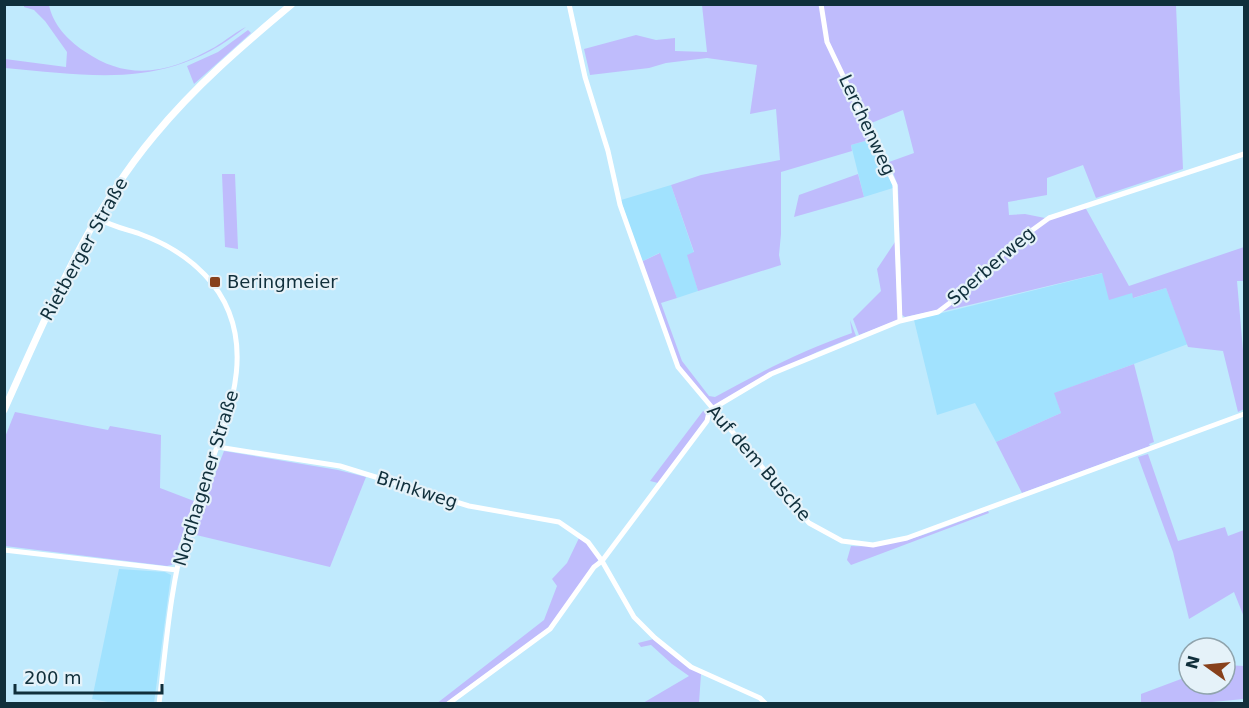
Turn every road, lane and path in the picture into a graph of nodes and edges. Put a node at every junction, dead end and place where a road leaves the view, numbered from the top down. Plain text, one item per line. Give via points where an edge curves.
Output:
1 (292, 4) edge
2 (569, 4) edge
3 (821, 4) edge
4 (1245, 154) edge
5 (97, 218) junction
6 (900, 321) junction
7 (712, 409) junction
8 (4, 410) edge
9 (1245, 414) edge
10 (718, 417) junction
11 (707, 421) junction
12 (218, 447) junction
13 (4, 550) edge
14 (603, 561) junction
15 (177, 570) junction
16 (159, 704) edge
17 (448, 704) edge
18 (766, 704) edge

1 - 5 main road, Rietberger Straße via 182,104 141,153
2 - 7 street, Auf dem Busche via 620,205 650,292 678,367
3 - 6 street, Lerchenweg via 827,42 895,185
4 - 6 street, Sperberweg via 1049,218 1009,247 979,281 938,312
5 - 8 main road, Rietberger Straße via 54,298
5 - 12 street, Nordhagener Straße via 163,244 187,258 206,276 223,301 236,345 237,372
6 - 7 street, Sperberweg via 771,374
7 - 10 street, Auf dem Busche
7 - 11 street
9 - 10 street, Auf dem Busche via 907,538 873,545 842,541 809,523
10 - 11 street
11 - 14 street
12 - 14 street, Brinkweg via 340,466 469,506 559,522 588,542
12 - 15 street, Nordhagener Straße via 186,531
13 - 15 street
14 - 17 street via 594,567 550,629
14 - 18 street, Brinkweg via 634,617 655,638 691,667
15 - 16 street, Nordhagener Straße

